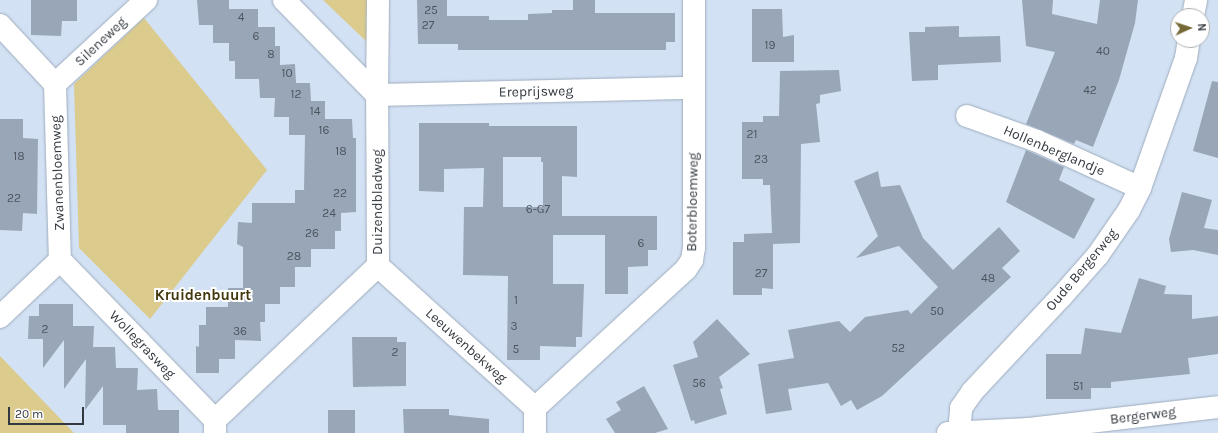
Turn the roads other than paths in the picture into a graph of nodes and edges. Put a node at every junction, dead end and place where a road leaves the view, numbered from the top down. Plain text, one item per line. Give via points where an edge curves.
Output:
1 (146, 0) edge
2 (284, 0) edge
3 (378, 0) edge
4 (694, 0) edge
5 (0, 26) edge
6 (1188, 48) edge
7 (55, 84) junction
8 (694, 88) junction
9 (377, 95) junction
10 (967, 116) dead end
11 (1140, 188) junction
12 (60, 260) junction
13 (378, 266) junction
14 (0, 317) edge
15 (1218, 407) edge
16 (535, 408) junction
17 (215, 426) edge
18 (535, 433) edge
19 (955, 433) edge

1 - 7 street, Sileneweg
2 - 9 street
3 - 9 street, Duizendbladweg
4 - 8 street, Boterbloemweg
5 - 7 street
6 - 11 street, Oude Bergerweg
7 - 12 street, Zwanenbloemweg
8 - 9 street, Ereprijsweg
8 - 16 street, Boterbloemweg via 692,260 686,269
9 - 13 street, Duizendbladweg
10 - 11 street, Hollenberglandje via 1037,141
11 - 19 street, Oude Bergerweg via 1129,210 1101,251 972,392 961,408
12 - 14 street
12 - 17 street, Wollegrasweg
13 - 16 street, Leeuwenbekweg
13 - 17 street, Duizendbladweg
15 - 19 street, Bergerweg via 1029,429
16 - 18 street

